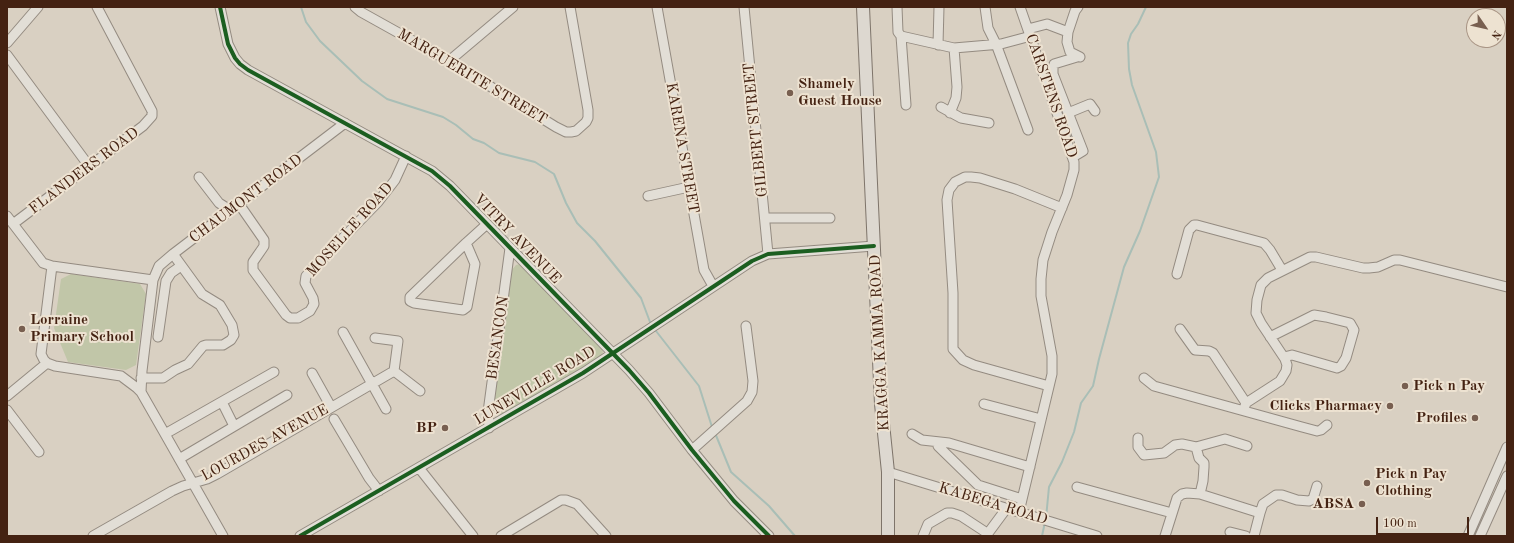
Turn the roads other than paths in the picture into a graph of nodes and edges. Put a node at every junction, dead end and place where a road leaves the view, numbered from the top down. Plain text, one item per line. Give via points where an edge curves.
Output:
1 (38, 7) edge
2 (97, 7) edge
3 (220, 7) edge
4 (513, 7) edge
5 (570, 7) edge
6 (657, 7) edge
7 (744, 7) edge
8 (863, 7) edge
9 (897, 7) edge
10 (939, 7) edge
11 (986, 7) edge
12 (1020, 7) edge
13 (1077, 7) edge
14 (360, 9) edge
15 (1068, 32) junction
16 (1030, 33) junction
17 (901, 36) junction
18 (7, 43) edge
19 (996, 44) junction
20 (938, 45) junction
21 (954, 48) junction
22 (7, 55) edge
23 (449, 61) junction
24 (906, 105) dead end
25 (941, 108) dead end
26 (1095, 111) dead end
27 (950, 113) junction
28 (1068, 113) junction
29 (345, 123) junction
30 (989, 123) dead end
31 (1028, 130) dead end
32 (406, 156) junction
33 (1073, 157) junction
34 (89, 166) junction
35 (199, 177) dead end
36 (690, 187) junction
37 (648, 196) dead end
38 (239, 204) junction
39 (1062, 208) junction
40 (230, 210) junction
41 (7, 216) edge
42 (765, 218) junction
43 (830, 218) dead end
44 (13, 224) junction
45 (487, 224) junction
46 (466, 243) junction
47 (874, 246) junction
48 (510, 248) junction
49 (173, 254) junction
50 (768, 254) junction
51 (52, 266) junction
52 (181, 266) junction
53 (1282, 270) junction
54 (1177, 274) dead end
55 (153, 280) junction
56 (713, 286) junction
57 (1507, 287) edge
58 (746, 326) dead end
59 (1180, 329) dead end
60 (343, 332) dead end
61 (158, 337) dead end
62 (1270, 337) junction
63 (375, 338) dead end
64 (613, 354) junction
65 (1284, 357) junction
66 (47, 363) junction
67 (143, 364) junction
68 (394, 371) junction
69 (274, 372) dead end
70 (312, 373) dead end
71 (121, 376) junction
72 (141, 378) junction
73 (1144, 378) dead end
74 (372, 384) junction
75 (1049, 386) junction
76 (420, 391) dead end
77 (141, 392) junction
78 (287, 395) dead end
79 (7, 396) edge
80 (222, 402) junction
81 (984, 404) dead end
82 (331, 407) junction
83 (1245, 407) junction
84 (386, 409) dead end
85 (7, 410) edge
86 (1041, 419) junction
87 (334, 420) dead end
88 (1327, 425) dead end
89 (234, 426) junction
90 (489, 428) junction
91 (165, 434) junction
92 (912, 434) dead end
93 (1138, 438) dead end
94 (938, 442) junction
95 (1247, 446) dead end
96 (1196, 447) junction
97 (1507, 447) edge
98 (692, 450) junction
99 (39, 452) dead end
100 (179, 459) junction
101 (1030, 467) junction
102 (419, 468) junction
103 (888, 472) junction
104 (1507, 476) edge
105 (192, 483) junction
106 (1316, 486) dead end
107 (1077, 487) dead end
108 (379, 491) junction
109 (1200, 494) junction
110 (1022, 499) junction
111 (1006, 509) junction
112 (1260, 512) junction
113 (1022, 513) junction
114 (1172, 513) junction
115 (1230, 532) dead end
116 (987, 534) edge
117 (93, 536) edge
118 (223, 536) edge
119 (300, 536) edge
120 (473, 536) edge
121 (501, 536) edge
122 (606, 536) edge
123 (769, 536) edge
124 (888, 536) edge
125 (923, 536) edge
126 (1097, 536) edge
127 (1165, 536) edge
128 (1246, 536) edge
129 (1254, 536) edge
130 (1468, 536) edge
131 (1480, 536) edge

1 - 18 street
2 - 34 street, FLANDERS ROAD via 152,111 152,116 143,126
3 - 29 street, VITRY AVENUE via 228,44 240,64
4 - 23 street
5 - 23 street, MARGUERITE STREET via 588,110 588,118 576,131 561,130
6 - 36 street, KARENA STREET
7 - 42 street, GILBERT STREET
8 - 47 main road, KRAGGA KAMMA ROAD
9 - 17 street via 898,32
10 - 20 street
11 - 19 street via 988,28
12 - 16 street, CARSTENS ROAD
13 - 15 street
14 - 23 street, MARGUERITE STREET
15 - 16 street via 1047,24
15 - 28 street via 1068,47 1072,54 1080,58 1054,64 1053,68
16 - 19 street
16 - 33 street, CARSTENS ROAD
17 - 20 street
17 - 24 street
19 - 21 street
19 - 31 street
20 - 21 street
21 - 27 street via 957,87
22 - 34 street
25 - 27 street
26 - 28 street via 1090,104
27 - 30 street via 967,120
28 - 33 street via 1083,151
29 - 32 street, VITRY AVENUE
29 - 38 street, CHAUMONT ROAD
32 - 38 street, MOSELLE ROAD via 395,180 378,202 306,276 305,282 314,304 310,311 298,318 286,315 253,270 253,262 262,250 264,240
32 - 45 street, VITRY AVENUE via 432,171 450,186
33 - 39 street, CARSTENS ROAD via 1074,170 1068,196
34 - 44 street, FLANDERS ROAD
35 - 40 street via 219,204
36 - 37 street
36 - 56 street, KARENA STREET via 704,270
38 - 40 street, CHAUMONT ROAD
39 - 75 street, CARSTENS ROAD via 1046,247 1041,279 1041,296 1052,356
39 - 75 street via 1015,189 971,177 955,182 949,190 947,200 953,293 953,349 963,360 974,365
40 - 49 street, CHAUMONT ROAD
41 - 44 street
42 - 43 street
42 - 50 street, GILBERT STREET
44 - 51 street via 43,263
45 - 46 street
45 - 48 street, VITRY AVENUE
46 - 46 street via 410,297 410,301 463,310 467,307 475,267
47 - 50 street, LUNEVILLE ROAD
47 - 103 main road, KRAGGA KAMMA ROAD
48 - 64 street, VITRY AVENUE
48 - 90 street, BESANCON via 488,412
49 - 52 street
49 - 55 street, CHAUMONT ROAD via 159,266
50 - 56 street, LUNEVILLE ROAD
51 - 55 street
51 - 66 street via 41,354
52 - 61 street via 166,280
52 - 72 street via 202,294 220,305 232,325 233,338 223,345 206,345 188,364 162,378
53 - 54 street via 1264,243 1197,225 1189,230
53 - 57 street via 1316,257 1369,268 1400,260
53 - 62 street via 1263,283 1257,300 1256,313
55 - 67 street
56 - 64 street, LUNEVILLE ROAD
58 - 98 street via 752,392 747,401
59 - 83 street via 1195,350 1209,351 1213,354
60 - 74 street
62 - 65 street
62 - 65 street via 1314,315 1350,323 1354,330 1346,358 1337,368 1292,355
63 - 68 street via 398,341
64 - 90 street, LUNEVILLE ROAD
64 - 98 street, VITRY AVENUE via 649,393
65 - 83 street via 1287,365 1280,381
66 - 71 street
66 - 79 street
67 - 71 street via 132,375
67 - 72 street
68 - 74 street, LOURDES AVENUE
68 - 76 street
69 - 80 street
70 - 82 street
71 - 77 street
72 - 77 street
73 - 83 street via 1154,386
74 - 82 street, LOURDES AVENUE
74 - 84 street
75 - 86 street, CARSTENS ROAD
77 - 91 street
78 - 89 street
80 - 89 street
80 - 91 street
81 - 86 street
82 - 105 street, LOURDES AVENUE via 217,474
83 - 88 street via 1260,416 1317,431
85 - 99 street
86 - 101 street, CARSTENS ROAD
87 - 108 street
89 - 100 street
90 - 102 street, LUNEVILLE ROAD
91 - 100 street
92 - 94 street via 922,440
93 - 96 street via 1138,447 1144,455 1164,453 1175,445
94 - 101 street
94 - 110 street via 938,446 978,485
95 - 96 street via 1225,439
96 - 109 street via 1198,458 1204,463
97 - 130 street
98 - 123 street, VITRY AVENUE via 734,502
100 - 105 street
101 - 110 street, CARSTENS ROAD
102 - 108 street, LUNEVILLE ROAD
102 - 120 street
103 - 111 street, KABEGA ROAD
103 - 124 main road, KRAGGA KAMMA ROAD
104 - 131 street
105 - 117 street, LOURDES AVENUE via 172,491
105 - 118 street
106 - 112 street via 1313,499 1309,501 1276,495 1263,504
107 - 114 street
108 - 119 street, LUNEVILLE ROAD
109 - 112 street
109 - 114 street via 1182,494 1177,498
110 - 113 street, CARSTENS ROAD
111 - 113 street, KABEGA ROAD
111 - 116 street
112 - 129 street
113 - 126 street, KABEGA ROAD
114 - 127 street
115 - 128 street
116 - 125 street via 961,516 947,513 928,524
121 - 122 street via 561,500 566,500 578,504

